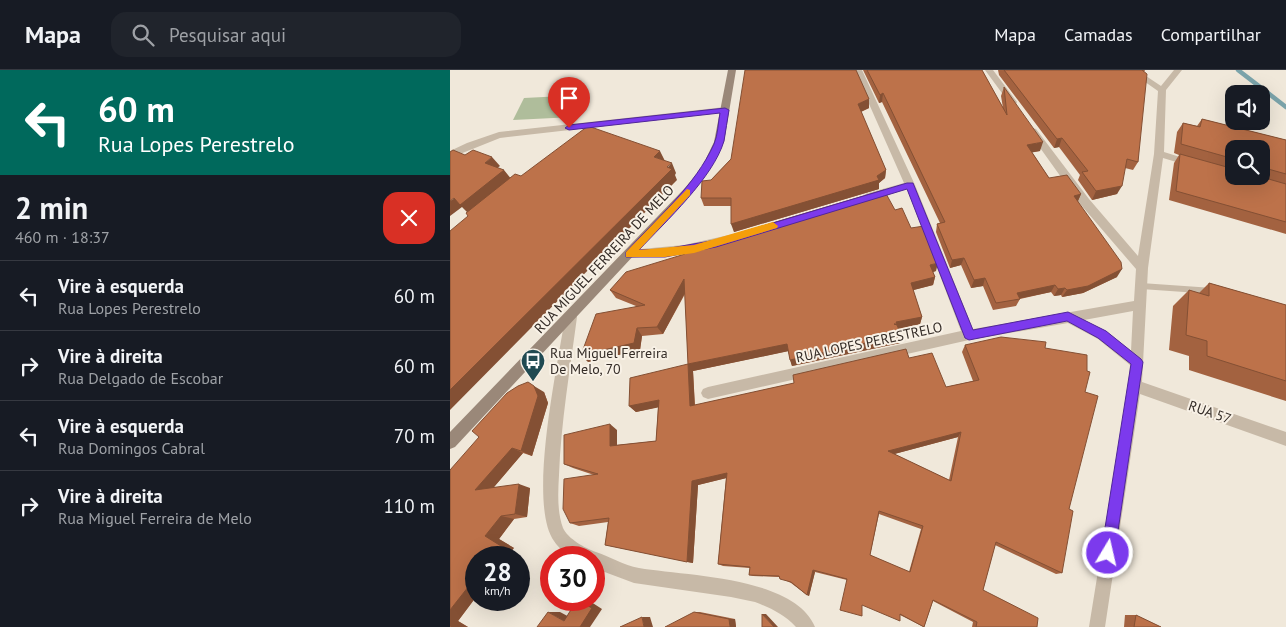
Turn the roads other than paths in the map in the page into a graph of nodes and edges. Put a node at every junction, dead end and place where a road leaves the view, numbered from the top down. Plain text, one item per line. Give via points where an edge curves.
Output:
1 (732, 70) edge
2 (858, 70) edge
3 (989, 70) edge
4 (1132, 70) edge
5 (1178, 70) edge
6 (1162, 90) junction
7 (1017, 109) edge
8 (725, 110) junction
9 (1029, 124) edge
10 (587, 126) junction
11 (572, 138) edge
12 (1159, 154) junction
13 (450, 155) edge
14 (1206, 168) edge
15 (910, 185) junction
16 (856, 201) edge
17 (750, 233) edge
18 (630, 254) junction
19 (1142, 268) junction
20 (1141, 286) junction
21 (1222, 292) edge
22 (1141, 305) junction
23 (571, 317) junction
24 (1068, 317) junction
25 (969, 335) junction
26 (1137, 362) junction
27 (1135, 386) junction
28 (708, 393) dead end
29 (1286, 439) edge
30 (450, 442) edge
31 (569, 546) edge
32 (605, 565) edge
33 (807, 627) edge
34 (1097, 627) edge

1 - 8 main road, RUA MIGUEL FERREIRA DE MELO
2 - 15 street
3 - 7 street
4 - 6 street
5 - 6 street
6 - 12 street
8 - 10 street
8 - 18 main road, RUA MIGUEL FERREIRA DE MELO via 719,142 704,170
9 - 19 street via 1085,202
10 - 11 street
10 - 13 street via 499,135
12 - 14 street
12 - 19 street
15 - 16 street
15 - 25 street
17 - 18 street via 694,249
18 - 23 main road, RUA MIGUEL FERREIRA DE MELO
19 - 20 street
20 - 21 lane
20 - 22 street
22 - 24 street, RUA LOPES PERESTRELO
22 - 26 street
23 - 30 main road, RUA MIGUEL FERREIRA DE MELO
23 - 31 street via 554,437 552,511 557,532
24 - 25 street, RUA LOPES PERESTRELO
24 - 26 street via 1102,335
25 - 28 street, RUA LOPES PERESTRELO
26 - 27 street
27 - 29 street, RUA 57
27 - 34 street
32 - 33 street via 638,576 748,591 783,603

